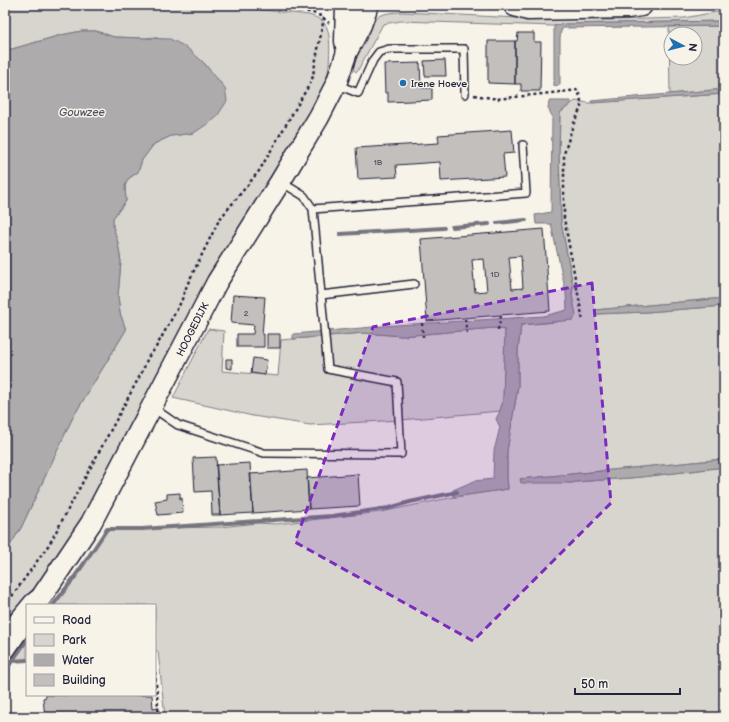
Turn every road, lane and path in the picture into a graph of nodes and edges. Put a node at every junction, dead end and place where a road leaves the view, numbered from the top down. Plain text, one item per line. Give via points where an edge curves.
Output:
1 (241, 5) edge
2 (304, 5) edge
3 (346, 5) edge
4 (368, 5) edge
5 (515, 5) edge
6 (641, 5) edge
7 (303, 11) junction
8 (346, 52) junction
9 (336, 84) junction
10 (465, 94) joint
11 (522, 145) dead end
12 (280, 182) junction
13 (313, 209) junction
14 (414, 284) dead end
15 (321, 295) junction
16 (501, 316) dead end
17 (465, 319) dead end
18 (583, 321) dead end
19 (422, 323) dead end
20 (498, 330) dead end
21 (466, 333) dead end
22 (423, 337) dead end
23 (152, 407) junction
24 (52, 582) junction
25 (37, 604) edge
26 (5, 606) edge
27 (26, 618) edge
28 (5, 628) edge
29 (5, 649) edge
30 (156, 681) edge
31 (160, 717) edge

1 - 7 path
2 - 7 path
3 - 8 street, HOOGEDIJK
4 - 8 street, HOOGEDIJK via 361,25
5 - 6 main road via 528,9
7 - 26 path via 324,18 312,80 259,172 219,220 181,302 148,357 50,543
8 - 9 street, HOOGEDIJK
9 - 10 lane via 358,93 373,60 379,52 389,49 464,49
9 - 12 street, HOOGEDIJK
10 - 18 path via 497,99 578,90 581,107 564,154 564,218
11 - 13 lane via 526,193
12 - 13 lane via 304,196
12 - 23 street, HOOGEDIJK via 217,282
13 - 15 lane
14 - 15 lane
15 - 23 lane via 328,369 397,382 401,454 264,453 178,425
16 - 20 path
17 - 21 path
19 - 22 path
23 - 24 street, HOOGEDIJK via 91,523
24 - 25 street, HOOGEDIJK
24 - 28 lane via 28,599
27 - 29 street
30 - 31 path

